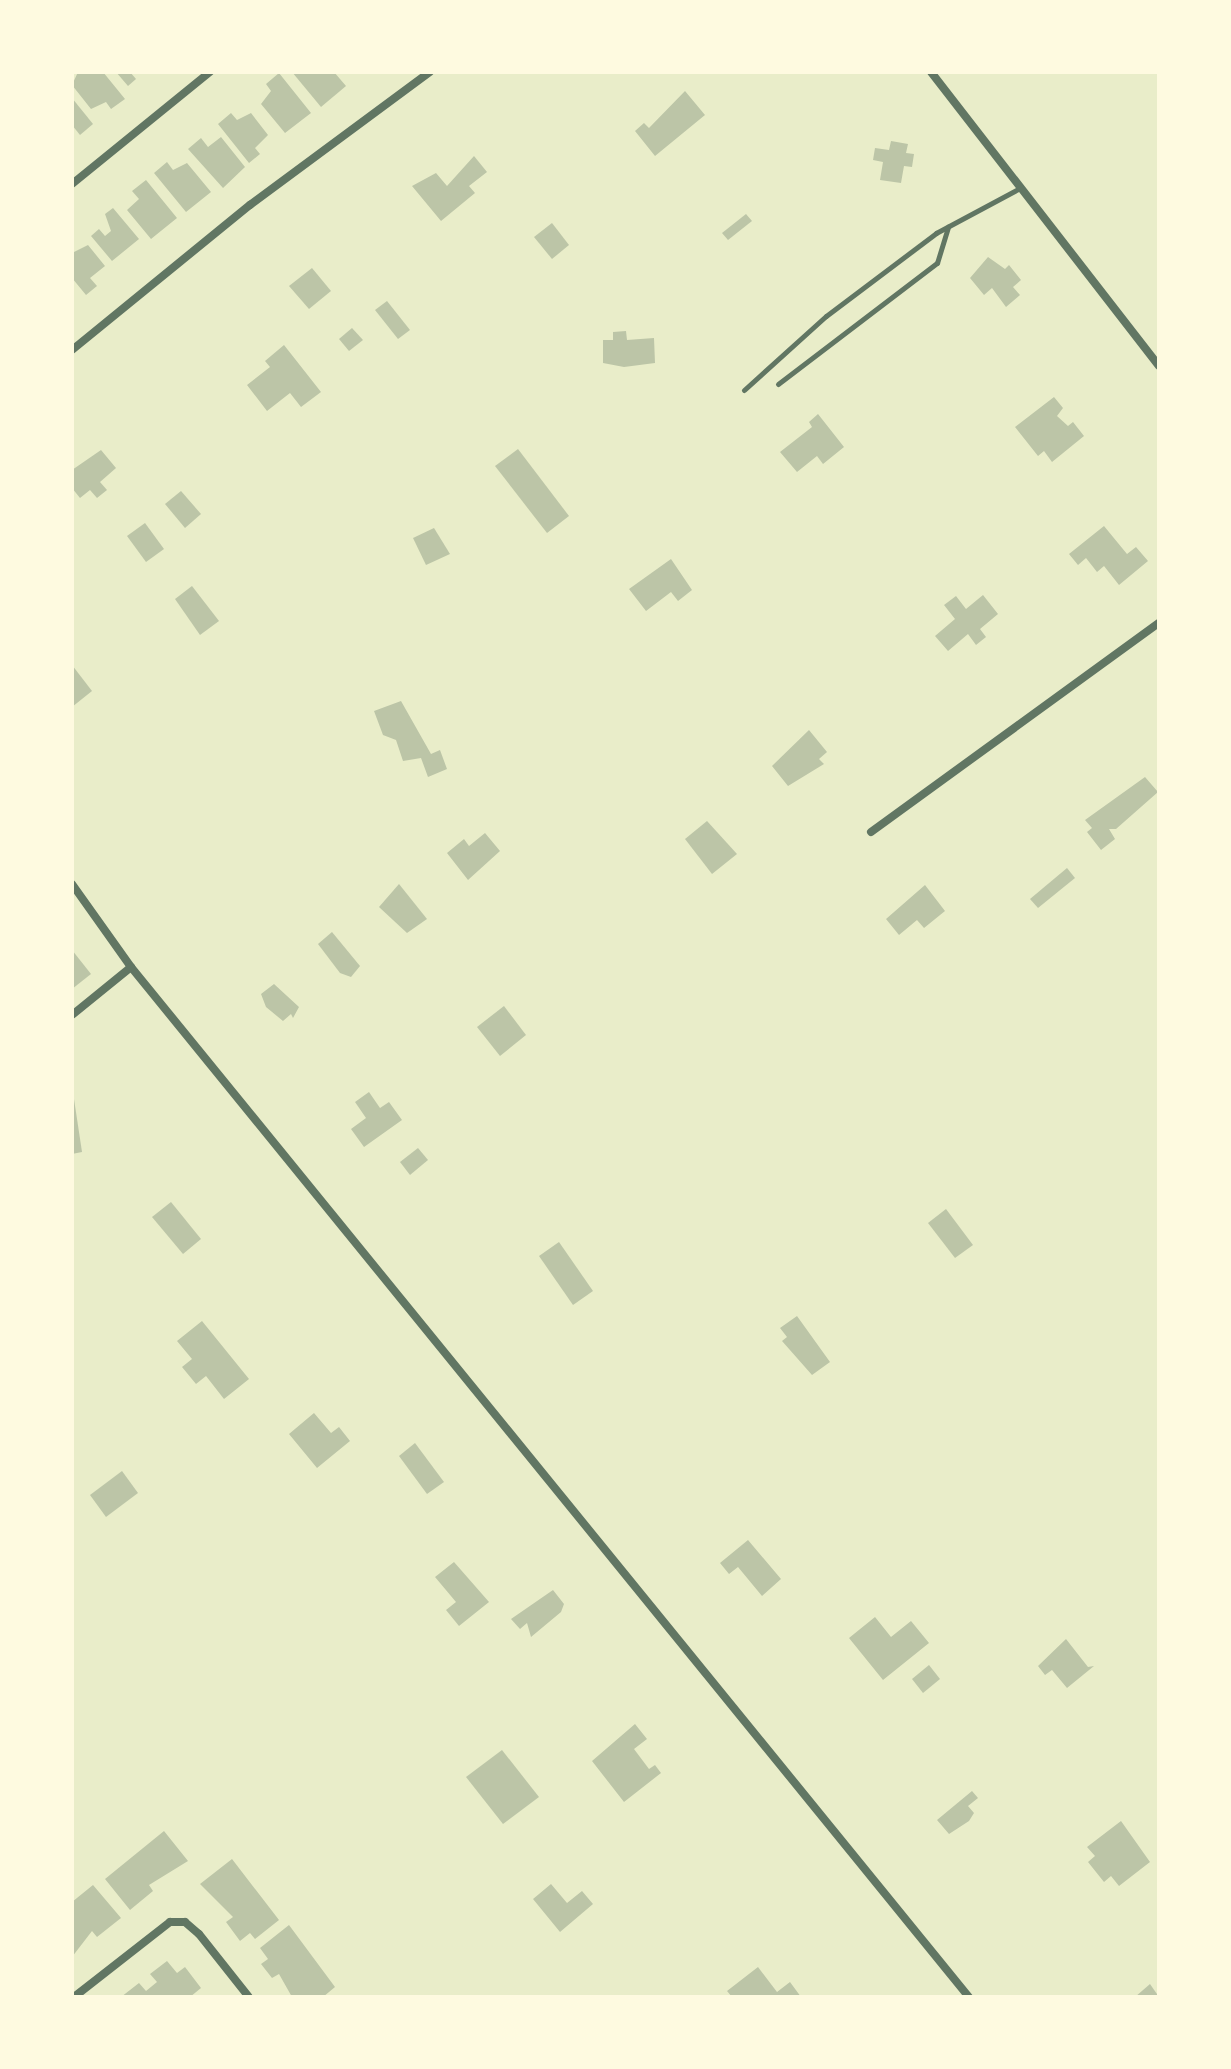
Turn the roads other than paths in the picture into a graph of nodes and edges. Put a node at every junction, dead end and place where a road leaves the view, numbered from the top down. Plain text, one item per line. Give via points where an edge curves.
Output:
1 (210, 72) edge
2 (430, 72) edge
3 (931, 72) edge
4 (72, 184) edge
5 (1021, 187) junction
6 (948, 226) junction
7 (72, 350) edge
8 (1159, 366) edge
9 (778, 384) dead end
10 (744, 390) dead end
11 (1159, 623) edge
12 (871, 832) dead end
13 (72, 884) edge
14 (131, 967) junction
15 (72, 1015) edge
16 (74, 1997) edge
17 (249, 1997) edge
18 (969, 1997) edge

1 - 4 street
2 - 7 street via 250,205
3 - 5 street
5 - 6 lane
5 - 8 street
6 - 9 lane via 937,263
6 - 10 lane via 826,316
11 - 12 street
13 - 14 street
14 - 15 street
14 - 18 street
16 - 17 street via 170,1922 185,1922

